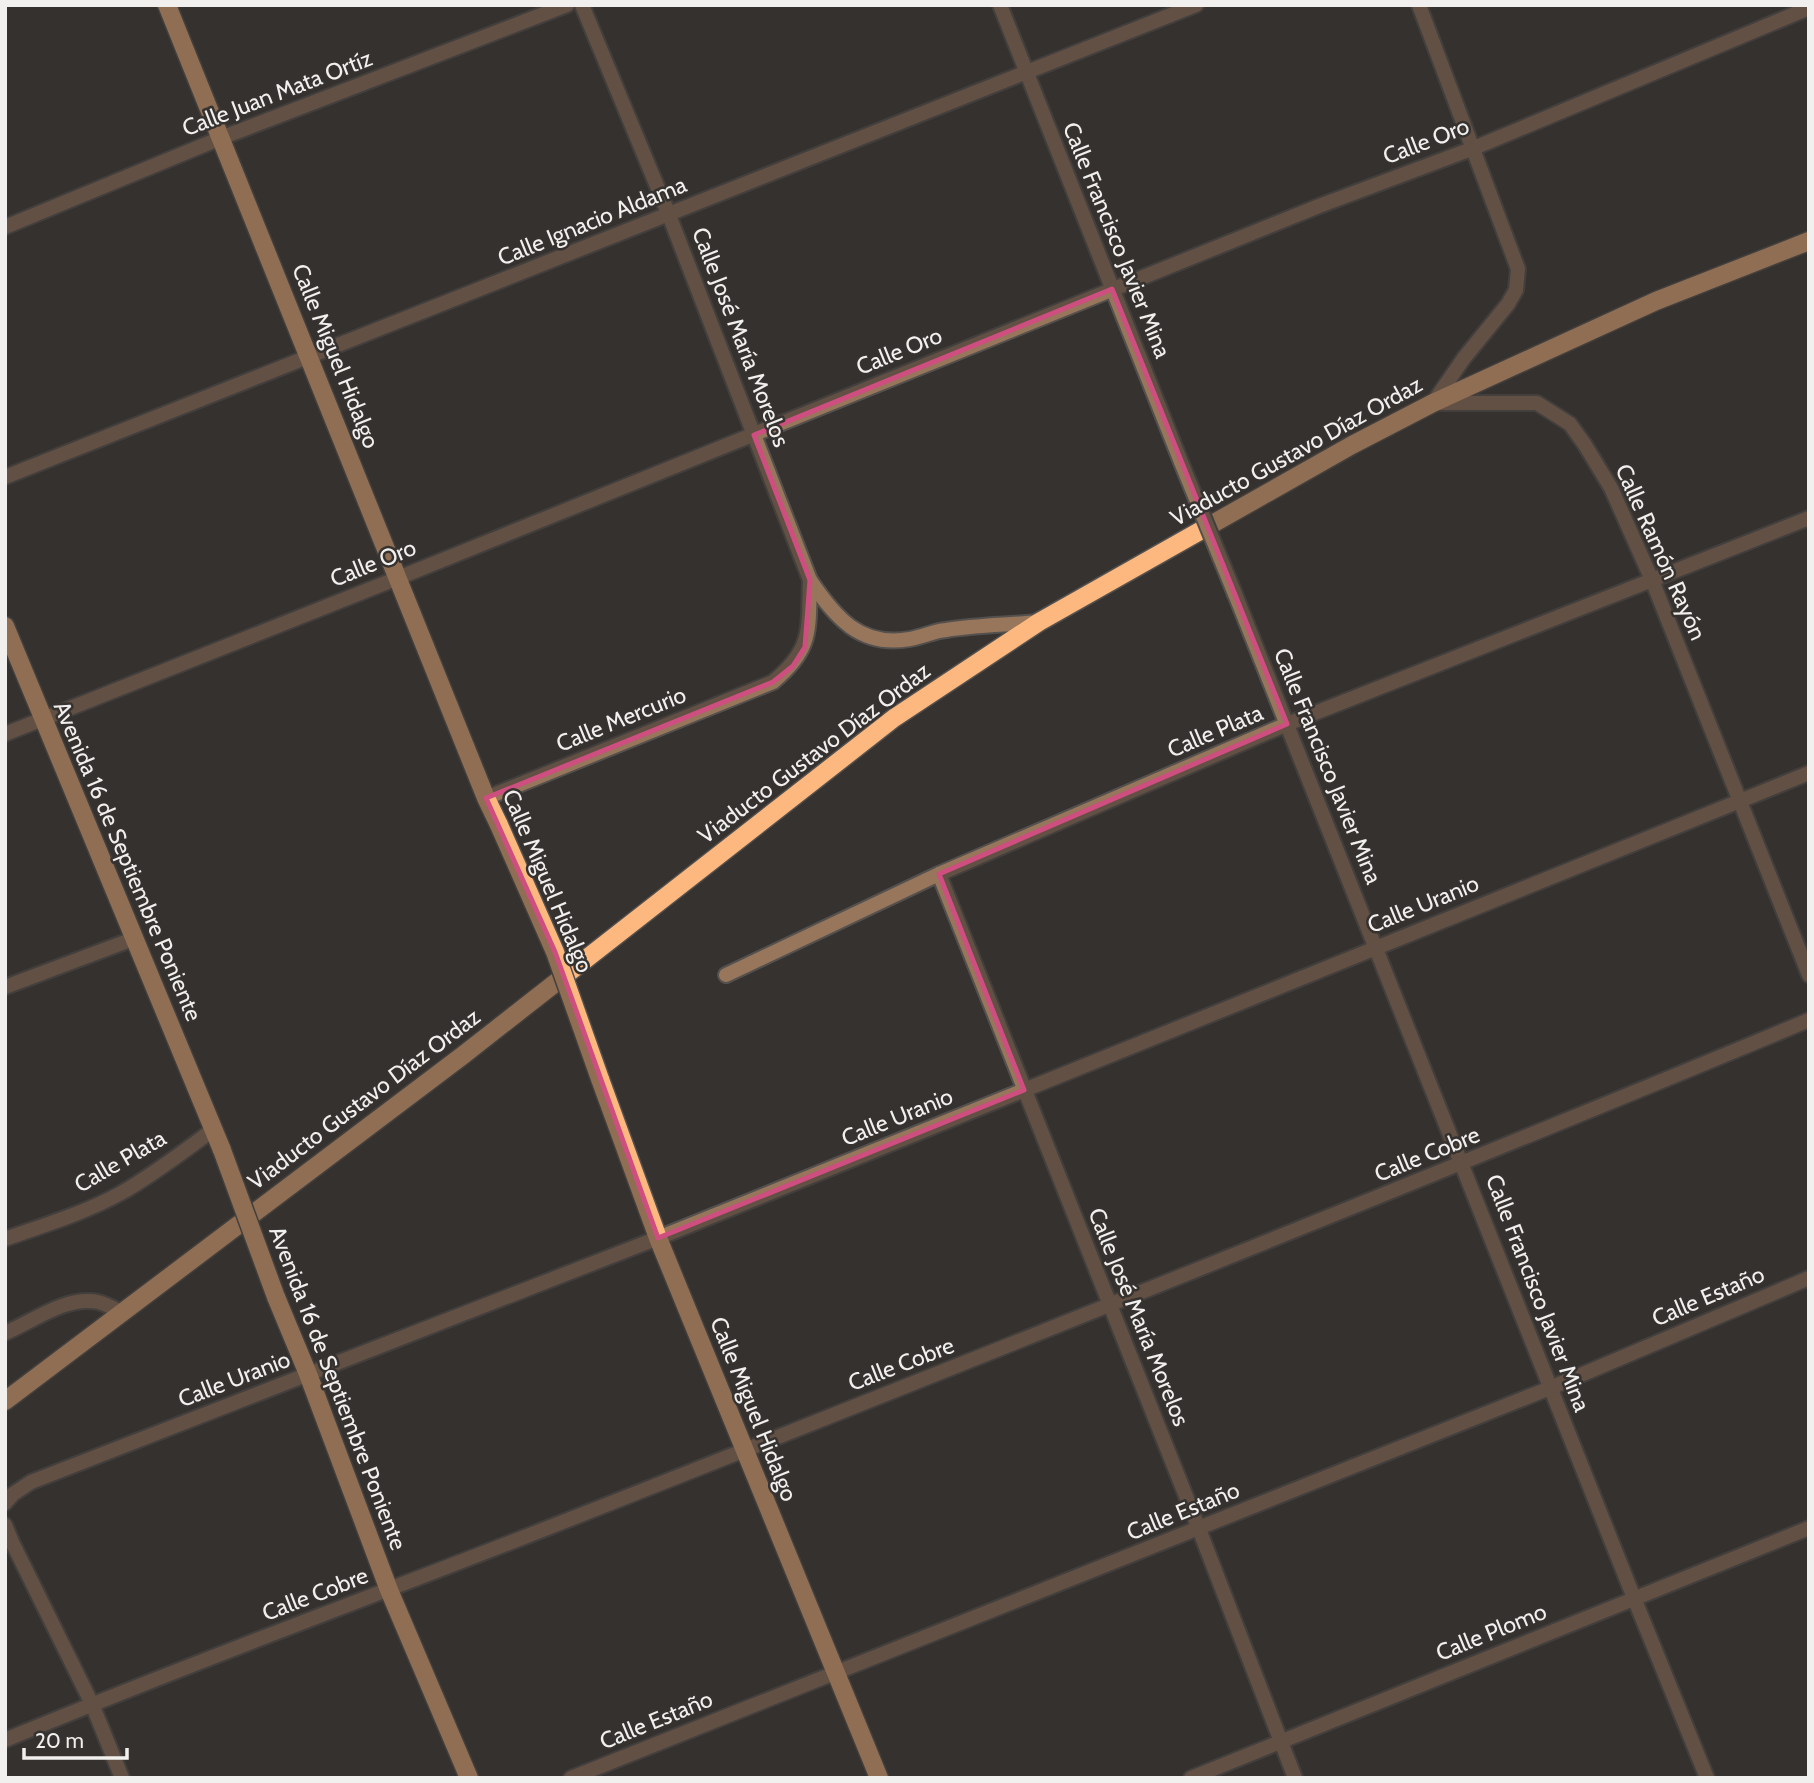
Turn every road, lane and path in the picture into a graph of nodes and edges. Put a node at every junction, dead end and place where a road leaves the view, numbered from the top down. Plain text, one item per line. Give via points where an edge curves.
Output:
1 (167, 5) edge
2 (567, 5) edge
3 (582, 5) edge
4 (1000, 5) edge
5 (1196, 5) edge
6 (1419, 5) edge
7 (1809, 8) edge
8 (1026, 74) junction
9 (221, 138) junction
10 (1474, 148) junction
11 (669, 215) junction
12 (5, 227) edge
13 (1809, 241) edge
14 (1112, 289) junction
15 (310, 357) junction
16 (1433, 403) junction
17 (754, 435) junction
18 (5, 477) edge
19 (1809, 518) edge
20 (398, 578) junction
21 (810, 580) junction
22 (1652, 580) junction
23 (1040, 622) junction
24 (5, 626) edge
25 (774, 682) joint
26 (42, 719) junction
27 (1287, 724) junction
28 (5, 734) edge
29 (1809, 773) edge
30 (486, 798) junction
31 (1740, 801) junction
32 (939, 874) junction
33 (133, 939) junction
34 (1377, 947) junction
35 (726, 975) dead end
36 (1809, 975) edge
37 (5, 987) edge
38 (1809, 1020) edge
39 (1024, 1090) junction
40 (214, 1129) junction
41 (1463, 1164) junction
42 (659, 1238) junction
43 (5, 1239) edge
44 (1809, 1278) edge
45 (1110, 1306) junction
46 (123, 1313) junction
47 (5, 1333) edge
48 (308, 1374) junction
49 (1550, 1388) junction
50 (5, 1401) edge
51 (744, 1450) junction
52 (5, 1503) edge
53 (5, 1525) edge
54 (1809, 1528) edge
55 (1199, 1529) junction
56 (389, 1590) junction
57 (1633, 1598) junction
58 (837, 1672) junction
59 (92, 1704) junction
60 (5, 1740) edge
61 (1282, 1743) junction
62 (122, 1778) edge
63 (469, 1778) edge
64 (571, 1778) edge
65 (879, 1778) edge
66 (1191, 1778) edge
67 (1296, 1778) edge
68 (1707, 1778) edge

1 - 9 main road, Calle Miguel Hidalgo
2 - 9 street, Calle Juan Mata Ortíz
3 - 11 street, Calle José María Morelos
4 - 8 street, Calle Francisco Javier Mina
5 - 8 street, Calle Ignacio Aldama
6 - 10 street
7 - 10 street, Calle Oro
8 - 11 street, Calle Ignacio Aldama
8 - 14 street, Calle Francisco Javier Mina
9 - 12 street, Calle Juan Mata Ortíz
9 - 15 main road, Calle Miguel Hidalgo
10 - 14 street, Calle Oro
10 - 16 street via 1518,269 1516,290
11 - 15 street, Calle Ignacio Aldama
11 - 17 street, Calle José María Morelos
13 - 16 main road, Viaducto Gustavo Díaz Ordaz via 1656,302
14 - 17 street, Calle Oro
14 - 27 street, Calle Francisco Javier Mina, bridge
15 - 18 street, Calle Ignacio Aldama
15 - 20 main road, Calle Miguel Hidalgo
16 - 22 street, Calle Ramón Rayón via 1537,403 1570,424 1611,488
16 - 23 main road, Viaducto Gustavo Díaz Ordaz
17 - 20 street, Calle Oro
17 - 21 street, Calle José María Morelos
19 - 22 street, Calle Plata
20 - 26 street, Calle Oro
20 - 30 main road, Calle Miguel Hidalgo
21 - 23 street via 841,621 873,638 909,639 945,630
21 - 25 street, Calle José María Morelos via 805,647 793,666
22 - 27 street, Calle Plata
22 - 31 street, Calle Ramón Rayón
23 - 46 main road, Viaducto Gustavo Díaz Ordaz via 894,718 462,1056
24 - 26 main road, Avenida 16 de Septiembre Poniente
25 - 30 street, Calle Mercurio
26 - 28 street, Calle Oro
26 - 33 main road, Avenida 16 de Septiembre Poniente
27 - 32 street, Calle Plata
27 - 34 street, Calle Francisco Javier Mina
29 - 31 street, Calle Uranio
30 - 42 main road, Calle Miguel Hidalgo, bridge via 555,953
31 - 34 street, Calle Uranio
31 - 36 street, Calle Ramón Rayón
32 - 35 street, Calle Plata
32 - 39 street, Calle José María Morelos
33 - 37 street
33 - 40 main road, Avenida 16 de Septiembre Poniente
34 - 39 street, Calle Uranio
34 - 41 street, Calle Francisco Javier Mina
38 - 41 street, Calle Cobre
39 - 42 street, Calle Uranio
39 - 45 street, Calle José María Morelos
40 - 43 street, Calle Plata via 120,1194
40 - 48 main road, Avenida 16 de Septiembre Poniente, bridge
41 - 45 street, Calle Cobre
41 - 49 street, Calle Francisco Javier Mina
42 - 48 street, Calle Uranio
42 - 51 main road, Calle Miguel Hidalgo
44 - 49 street, Calle Estaño
45 - 51 street, Calle Cobre
45 - 55 street, Calle José María Morelos
46 - 47 street via 99,1302 82,1301
46 - 50 main road, Viaducto Gustavo Díaz Ordaz
48 - 52 street, Calle Uranio via 32,1482
48 - 56 main road, Avenida 16 de Septiembre Poniente
49 - 55 street, Calle Estaño
49 - 57 street, Calle Francisco Javier Mina
51 - 56 street, Calle Cobre
51 - 58 main road, Calle Miguel Hidalgo
53 - 59 street
54 - 57 street, Calle Plomo
55 - 58 street, Calle Estaño
55 - 61 street, Calle José María Morelos
56 - 59 street, Calle Cobre
56 - 63 main road, Avenida 16 de Septiembre Poniente
57 - 61 street, Calle Plomo
57 - 68 street, Calle Francisco Javier Mina
58 - 64 street, Calle Estaño
58 - 65 main road, Calle Miguel Hidalgo
59 - 60 street, Calle Cobre
59 - 62 street
61 - 66 street, Calle Plomo
61 - 67 street, Calle José María Morelos

